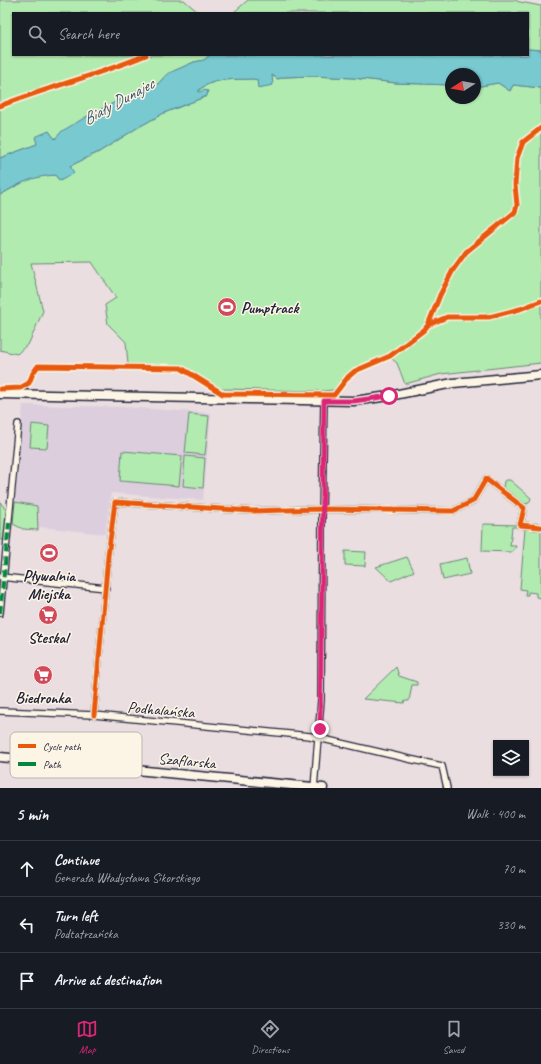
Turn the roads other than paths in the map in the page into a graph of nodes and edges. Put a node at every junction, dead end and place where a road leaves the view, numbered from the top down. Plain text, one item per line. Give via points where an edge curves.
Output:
1 (541, 375) edge
2 (0, 394) edge
3 (324, 401) junction
4 (18, 424) dead end
5 (322, 509) junction
6 (541, 527) edge
7 (2, 577) edge
8 (106, 588) junction
9 (0, 613) edge
10 (0, 711) edge
11 (94, 715) junction
12 (319, 737) junction
13 (0, 757) edge
14 (10, 758) edge
15 (142, 771) edge
16 (314, 787) edge
17 (323, 788) edge
18 (447, 788) edge

1 - 3 street via 453,383 373,399
2 - 3 street
3 - 5 street
4 - 7 street
5 - 6 street via 453,511 473,501 486,479 524,508 520,525
5 - 8 street via 252,511 115,502
5 - 12 street
7 - 8 street
7 - 9 street
8 - 11 street
10 - 11 street, Podhalańska
11 - 12 street, Podhalańska
12 - 16 street
12 - 18 street, Podhalańska via 442,766
13 - 14 street, Szaflarska
15 - 16 street, Szaflarska
16 - 17 street, Szaflarska

